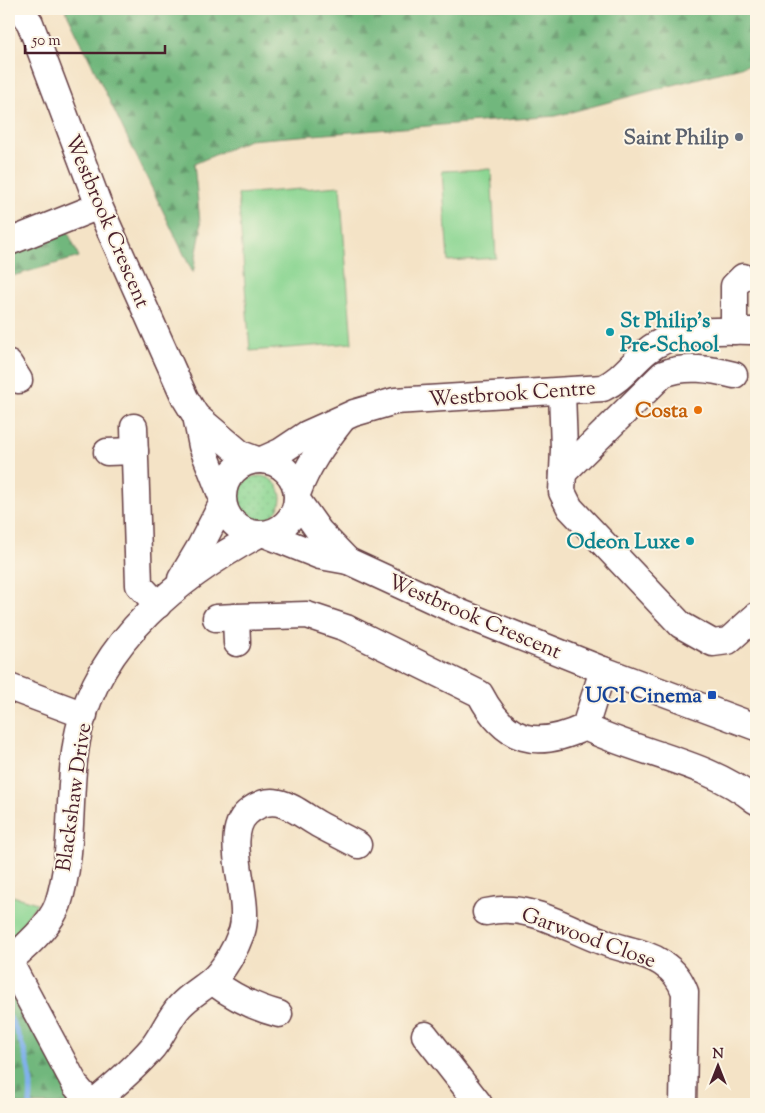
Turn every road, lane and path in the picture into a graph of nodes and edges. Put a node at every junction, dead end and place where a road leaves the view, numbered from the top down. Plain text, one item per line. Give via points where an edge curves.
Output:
1 (26, 13) edge
2 (99, 206) junction
3 (9, 242) edge
4 (743, 278) dead end
5 (745, 331) edge
6 (734, 375) dead end
7 (562, 392) junction
8 (196, 416) junction
9 (343, 419) junction
10 (107, 452) dead end
11 (259, 460) junction
12 (563, 473) junction
13 (297, 497) junction
14 (222, 499) junction
15 (262, 534) junction
16 (348, 561) junction
17 (177, 586) junction
18 (158, 605) junction
19 (756, 616) edge
20 (237, 643) dead end
21 (603, 670) junction
22 (9, 687) edge
23 (84, 715) junction
24 (756, 726) edge
25 (585, 727) junction
26 (756, 801) edge
27 (357, 846) dead end
28 (485, 915) dead end
29 (9, 961) edge
30 (212, 981) junction
31 (280, 1015) dead end
32 (422, 1034) dead end
33 (92, 1104) edge
34 (479, 1104) edge
35 (683, 1104) edge

1 - 2 street, Westbrook Crescent
2 - 3 street
2 - 8 street, Westbrook Crescent via 181,390
4 - 5 street via 734,286
5 - 7 street, Westbrook Centre via 671,336 646,352 614,382 596,389
6 - 12 street via 712,369 676,369 663,374
7 - 9 street, Westbrook Centre via 396,401
7 - 12 street
8 - 11 street, Westbrook Crescent via 241,454
8 - 14 street, Westbrook Crescent via 202,446
9 - 11 street, Westbrook Centre
9 - 13 street via 319,449
10 - 18 street via 135,440 140,585
11 - 13 street via 272,462 286,471
11 - 14 street via 246,463 233,472 224,486
12 - 19 street via 562,492 570,508 681,626 713,643 728,641
13 - 15 street via 294,512 287,523
13 - 16 street, Westbrook Crescent via 319,531
14 - 15 street via 228,516 239,528
14 - 17 street, Blackshaw Drive via 200,547
15 - 16 street, Westbrook Crescent via 320,556
15 - 17 street, Blackshaw Drive
16 - 21 street, Westbrook Crescent via 461,613
17 - 18 street, Blackshaw Drive
18 - 23 street, Blackshaw Drive via 119,647 101,675
20 - 25 street via 226,618 307,616 346,628 480,694 505,729 526,738 546,740 564,737
21 - 24 street, Westbrook Crescent
21 - 25 street
22 - 23 street
23 - 29 street, Blackshaw Drive via 76,752 67,858 58,905 31,942
25 - 26 street via 712,774
27 - 30 street via 316,823 297,808 280,802 264,804 246,814 236,836 245,903 242,930 231,955
28 - 35 street, Garwood Close via 512,908 537,914 605,943 640,952 679,976 685,992
29 - 33 street via 76,1086
30 - 31 street via 233,997
30 - 33 street via 180,1006 144,1056
32 - 34 street

